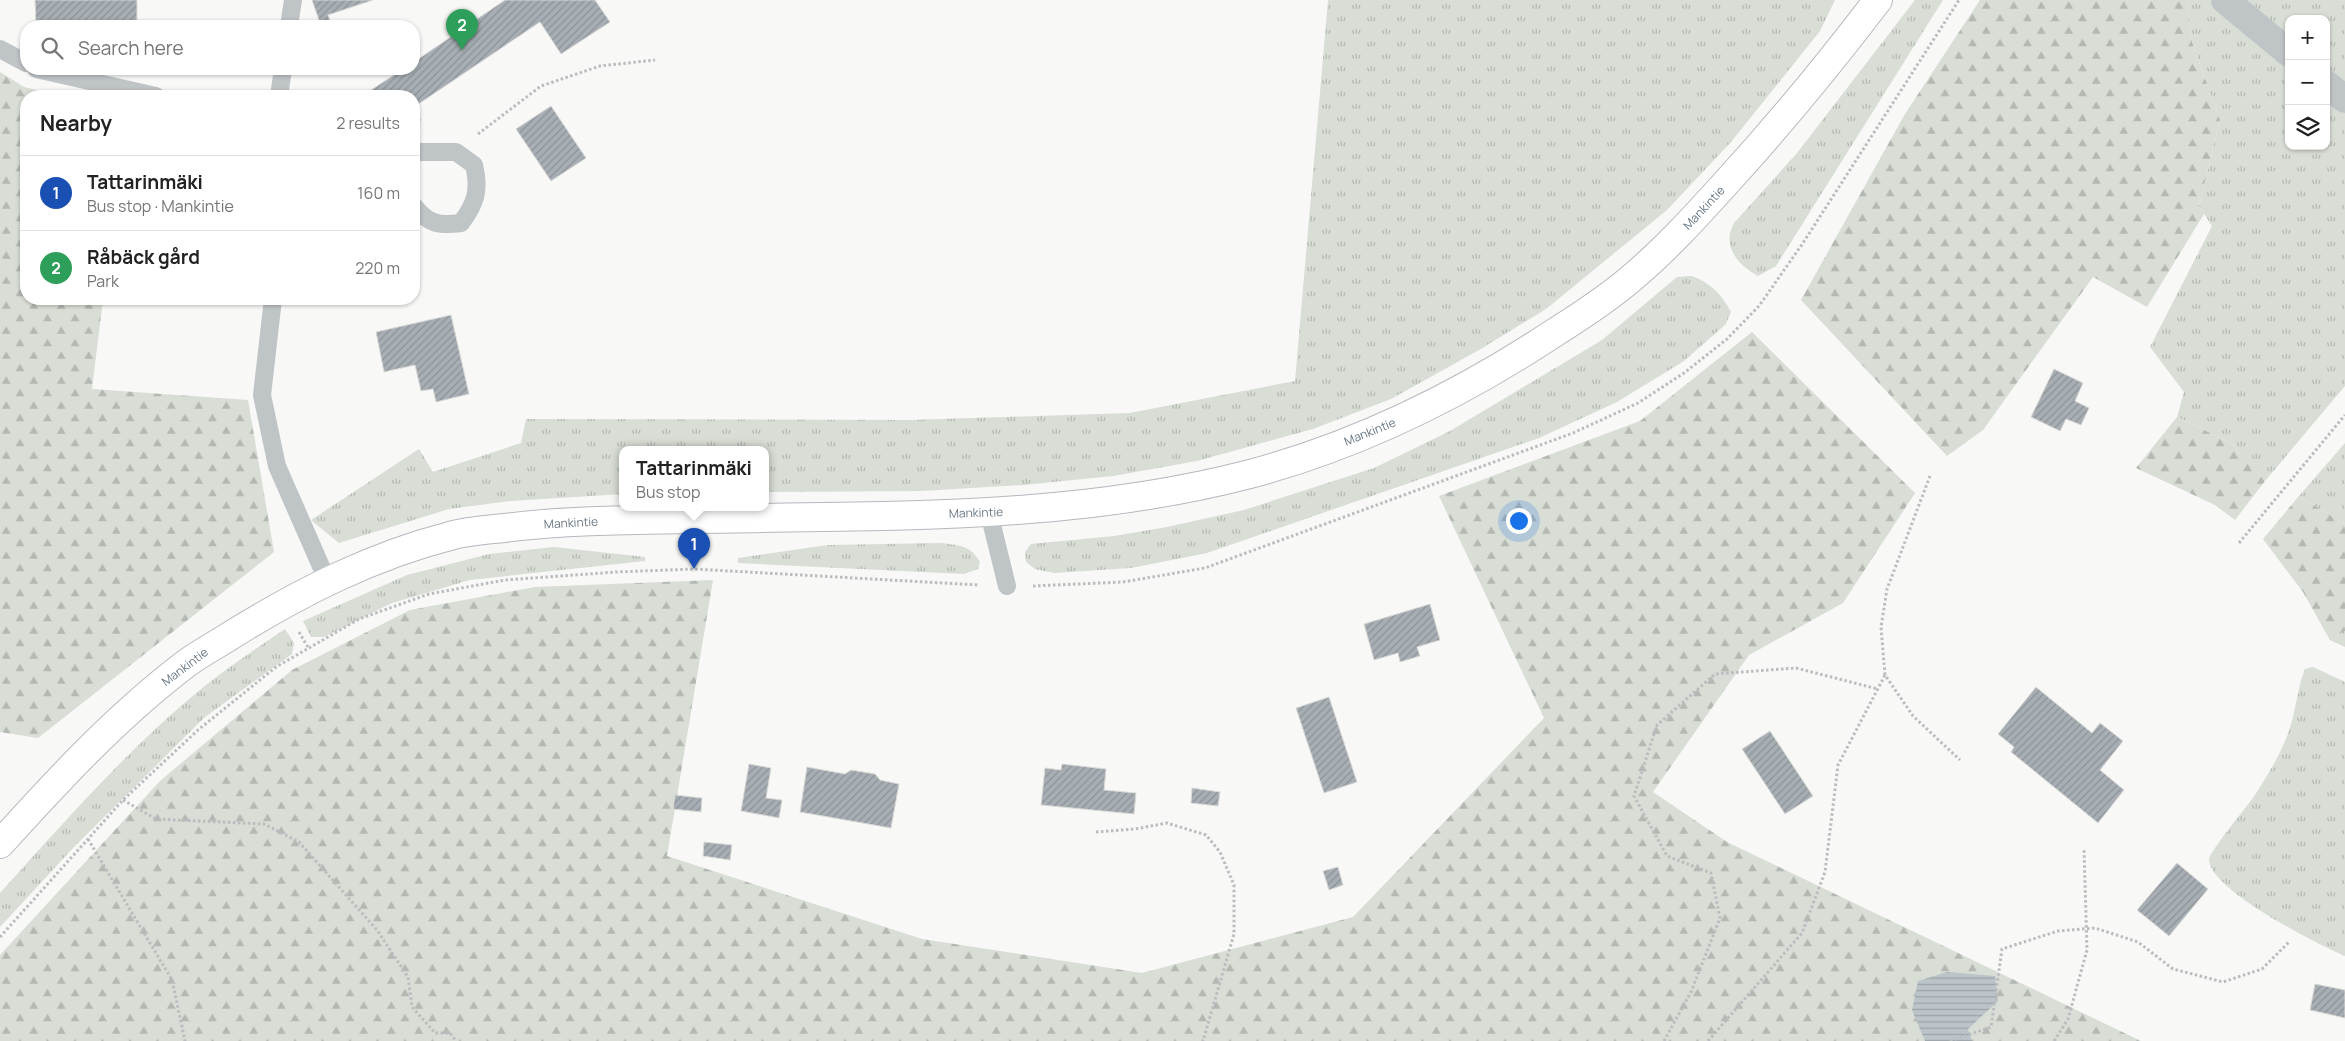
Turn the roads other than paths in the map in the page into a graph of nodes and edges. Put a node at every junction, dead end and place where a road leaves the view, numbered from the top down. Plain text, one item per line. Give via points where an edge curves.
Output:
1 (293, 0) edge
2 (1878, 0) edge
3 (2225, 0) edge
4 (290, 20) edge
5 (0, 49) edge
6 (2285, 50) edge
7 (20, 60) edge
8 (63, 75) edge
9 (282, 75) edge
10 (2330, 87) edge
11 (129, 90) edge
12 (280, 90) edge
13 (2345, 99) edge
14 (420, 152) edge
15 (420, 214) edge
16 (272, 305) edge
17 (989, 513) junction
18 (328, 580) junction
19 (1007, 586) road end
20 (0, 844) edge

1 - 4 lane
2 - 17 street, Mankintie via 1767,139 1633,278 1583,314 1456,394 1311,456 1256,473 1117,502
3 - 6 street
5 - 7 lane
8 - 11 lane
9 - 12 lane
10 - 13 street
14 - 15 lane via 456,152 474,165 478,182 473,208 461,223 442,225
16 - 18 lane via 262,396 277,466
17 - 18 street, Mankintie via 529,525 454,534 383,556
17 - 19 lane
18 - 20 street, Mankintie via 190,661 126,714

